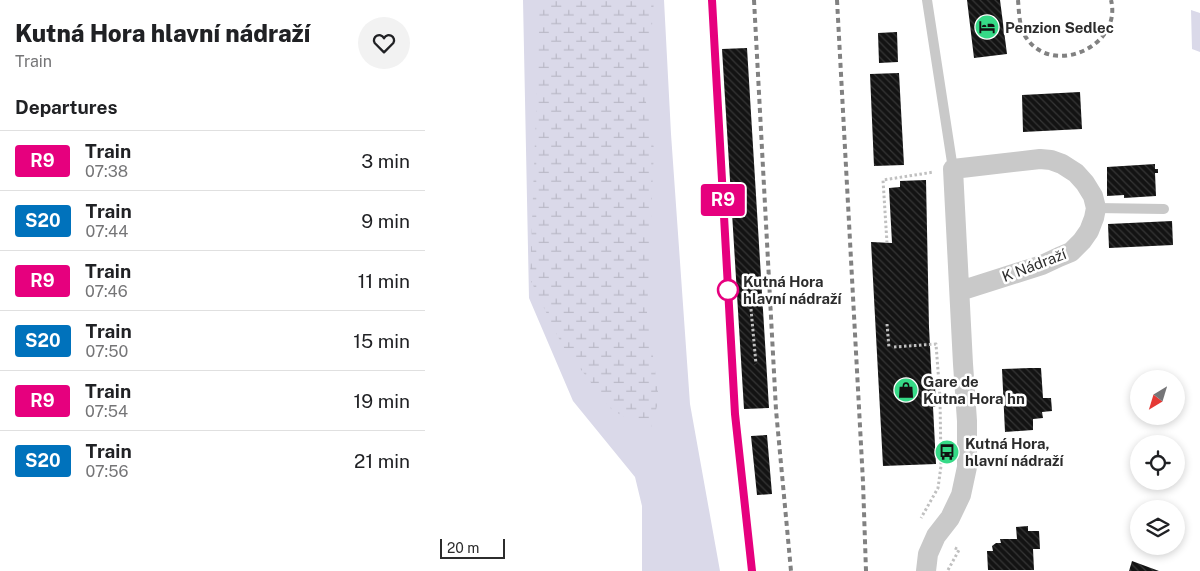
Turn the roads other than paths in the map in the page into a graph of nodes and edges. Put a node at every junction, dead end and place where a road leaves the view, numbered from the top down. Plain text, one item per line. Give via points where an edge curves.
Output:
1 (927, 0) edge
2 (953, 169) junction
3 (1096, 208) junction
4 (1164, 209) dead end
5 (960, 291) junction
6 (926, 571) edge

1 - 2 lane
2 - 3 street via 1021,160 1051,160 1076,172 1093,196
2 - 5 street
3 - 4 lane
3 - 5 street, K Nádraží via 1089,231 1071,252 1042,265
5 - 6 street via 967,468 961,495 927,554

